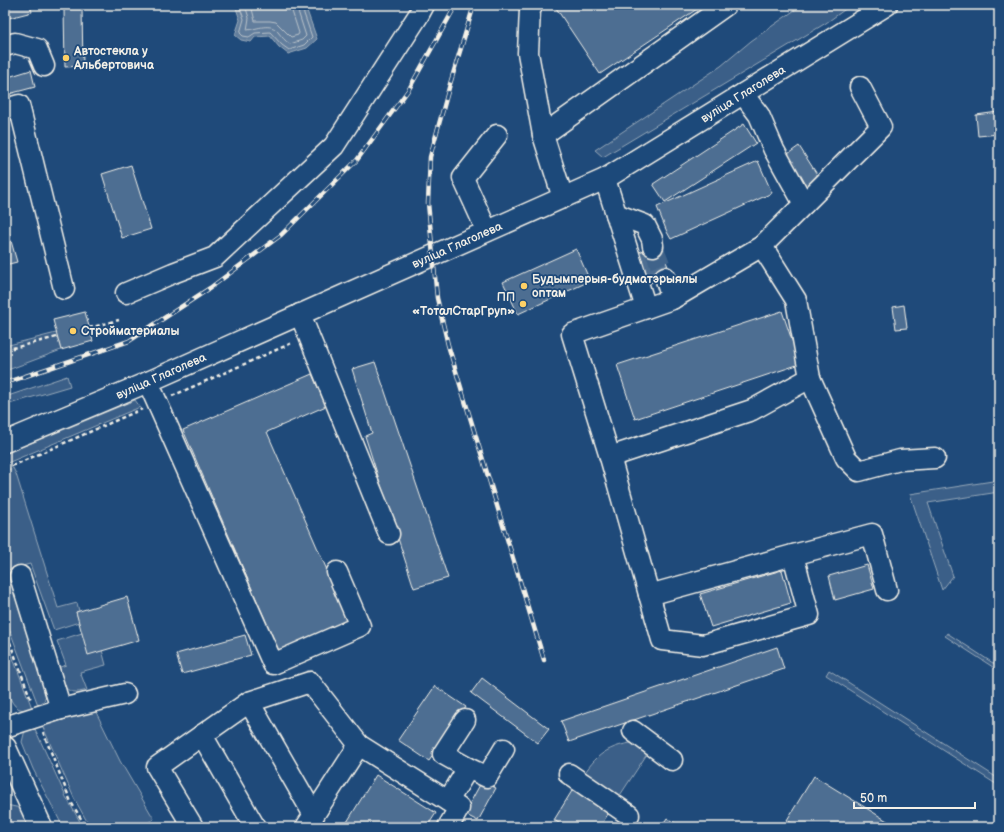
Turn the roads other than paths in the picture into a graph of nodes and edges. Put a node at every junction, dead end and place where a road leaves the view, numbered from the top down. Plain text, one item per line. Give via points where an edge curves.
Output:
1 (424, 5) edge
2 (533, 5) edge
3 (726, 5) edge
4 (887, 5) edge
5 (865, 11) edge
6 (5, 46) edge
7 (44, 66) dead end
8 (860, 87) dead end
9 (743, 94) junction
10 (5, 109) edge
11 (497, 135) dead end
12 (543, 135) junction
13 (604, 179) junction
14 (563, 198) junction
15 (804, 204) junction
16 (616, 214) junction
17 (487, 231) junction
18 (653, 246) tunnel mouth
19 (762, 246) junction
20 (665, 277) tunnel mouth
21 (64, 289) dead end
22 (126, 294) dead end
23 (672, 299) junction
24 (646, 308) junction
25 (300, 314) junction
26 (810, 378) junction
27 (148, 382) junction
28 (5, 442) edge
29 (610, 457) junction
30 (935, 458) dead end
31 (389, 534) dead end
32 (793, 554) junction
33 (337, 572) dead end
34 (20, 576) dead end
35 (887, 590) dead end
36 (649, 595) junction
37 (125, 694) dead end
38 (249, 702) junction
39 (61, 709) junction
40 (465, 720) dead end
41 (5, 727) edge
42 (633, 731) dead end
43 (202, 735) junction
44 (359, 745) junction
45 (5, 748) edge
46 (504, 749) dead end
47 (672, 760) dead end
48 (468, 768) junction
49 (569, 774) dead end
50 (11, 776) edge
51 (448, 800) junction
52 (630, 815) dead end
53 (310, 821) edge
54 (41, 827) edge
55 (192, 827) edge
56 (255, 827) edge
57 (448, 827) edge

1 - 22 street via 334,146 215,257
2 - 12 street via 530,9 528,53
3 - 12 street
4 - 5 street, вуліца Глаголева
5 - 9 street, вуліца Глаголева
6 - 7 street via 15,43 37,49
8 - 15 street via 881,127
9 - 13 street, вуліца Глаголева
9 - 15 street via 759,115 774,150
10 - 21 street via 19,105
11 - 17 street via 463,178
12 - 14 street
13 - 14 street, вуліца Глаголева
13 - 16 street
14 - 17 street, вуліца Глаголева
15 - 19 street
16 - 18 street via 645,225
16 - 24 street
17 - 25 street, вуліца Глаголева
19 - 23 street
19 - 26 street via 796,300
20 - 23 street
23 - 24 street
24 - 29 street via 572,334
25 - 27 street, вуліца Глаголева
25 - 31 street
26 - 29 street via 752,410
26 - 30 street via 846,458 859,471 900,460
27 - 28 street, вуліца Глаголева
27 - 33 street via 273,664 360,626
29 - 36 street
32 - 35 street via 872,534
32 - 36 street
32 - 36 street via 809,615 702,645 662,640
34 - 39 street
37 - 39 street
38 - 43 street
38 - 44 street via 310,682
38 - 53 street
39 - 41 street
40 - 48 street via 443,754
42 - 47 street
43 - 55 street via 157,767
43 - 56 street
44 - 51 street
44 - 53 street
45 - 50 main road
46 - 48 street via 487,777
48 - 51 street
49 - 52 street
50 - 54 main road
51 - 57 street via 459,808

